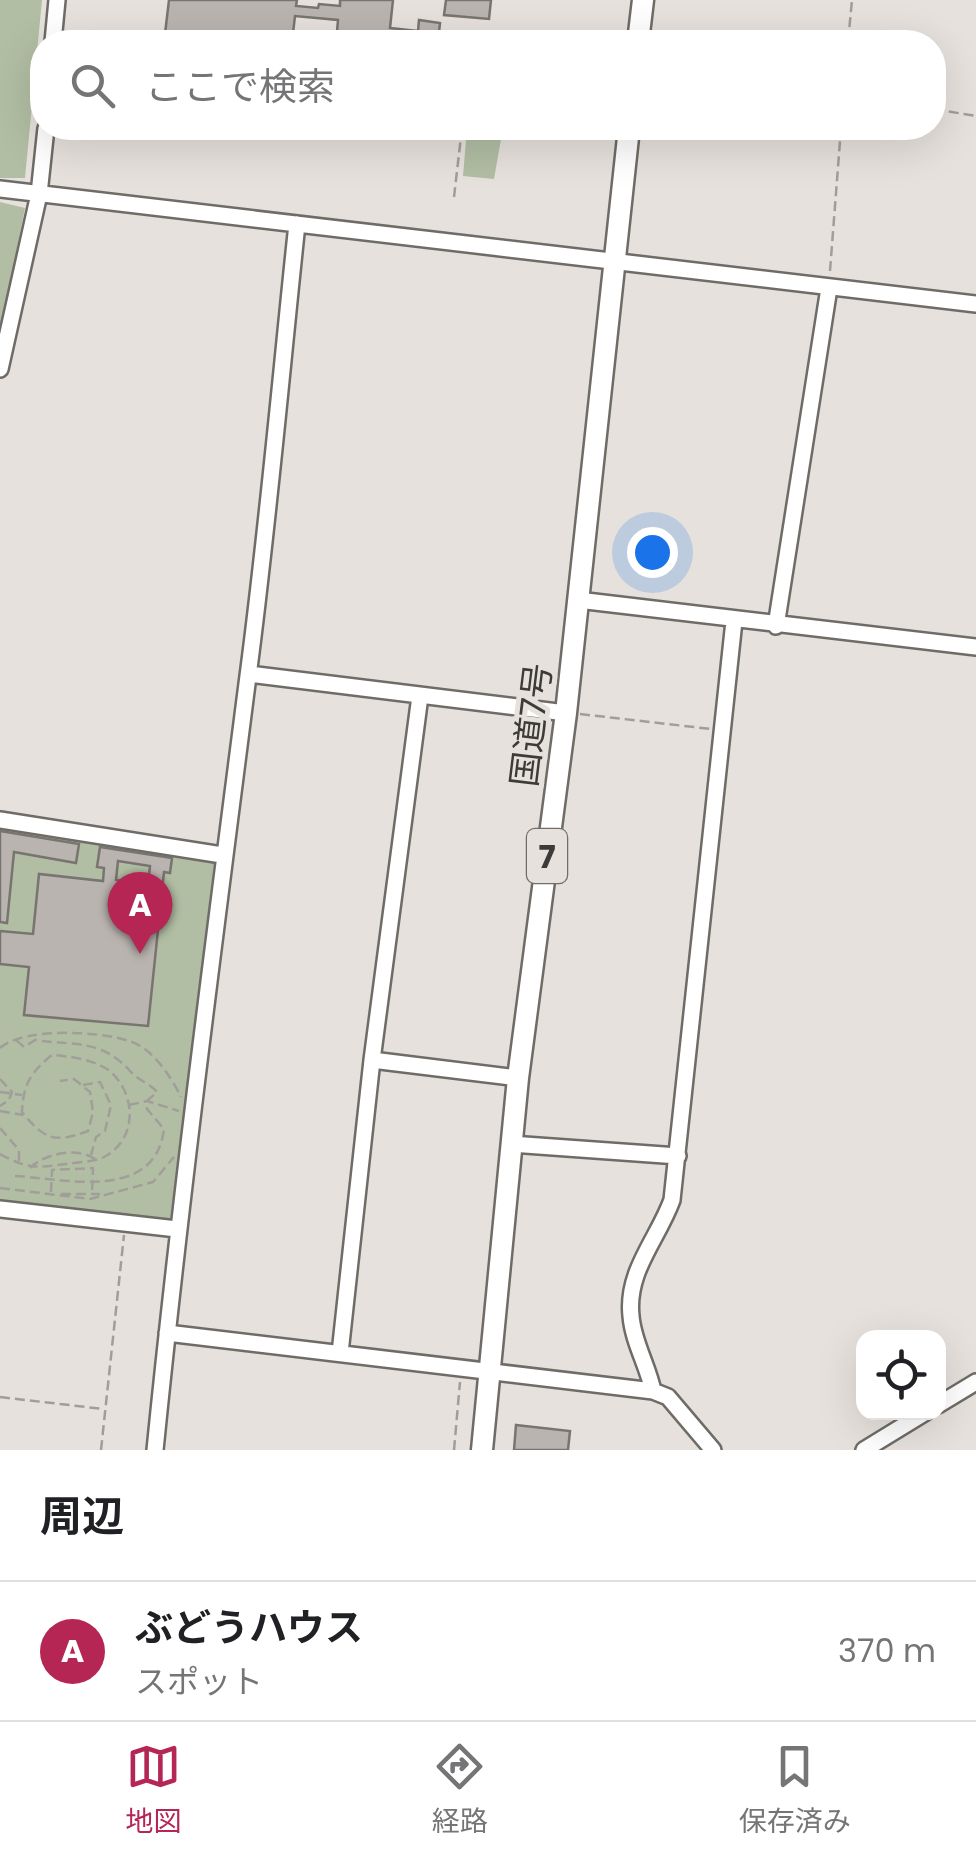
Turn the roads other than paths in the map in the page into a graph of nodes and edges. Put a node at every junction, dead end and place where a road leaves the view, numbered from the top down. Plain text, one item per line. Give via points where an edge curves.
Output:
1 (58, 0) edge
2 (643, 0) edge
3 (55, 30) edge
4 (639, 30) edge
5 (45, 140) edge
6 (628, 140) edge
7 (0, 189) edge
8 (39, 194) junction
9 (297, 224) junction
10 (614, 262) junction
11 (829, 288) junction
12 (976, 304) edge
13 (0, 369) edge
14 (578, 600) junction
15 (734, 621) junction
16 (776, 626) junction
17 (976, 647) edge
18 (248, 674) junction
19 (420, 696) junction
20 (566, 713) junction
21 (0, 820) edge
22 (222, 855) junction
23 (372, 1060) junction
24 (518, 1078) junction
25 (510, 1144) junction
26 (678, 1156) junction
27 (0, 1208) edge
28 (177, 1229) junction
29 (167, 1333) junction
30 (340, 1353) junction
31 (490, 1368) junction
32 (976, 1382) edge
33 (653, 1391) junction
34 (946, 1400) edge
35 (913, 1420) edge
36 (156, 1450) edge
37 (482, 1450) edge
38 (713, 1450) edge
39 (864, 1450) edge

1 - 3 street
2 - 4 highway
5 - 8 street
6 - 10 highway, 国道7号 / 7
7 - 8 street
8 - 9 street
8 - 13 street
9 - 10 street
9 - 18 street
10 - 11 street
10 - 14 highway, 国道7号 / 7
11 - 12 street
11 - 16 street
14 - 15 street
14 - 20 highway, 国道7号 / 7
15 - 16 street
15 - 26 street
16 - 17 street
18 - 19 street
18 - 22 street
19 - 20 street
19 - 23 street
20 - 24 highway, 国道7号 / 7
21 - 22 street
22 - 28 street
23 - 24 street
23 - 30 street
24 - 25 highway, 国道7号 / 7
25 - 26 street
25 - 31 highway, 国道7号 / 7
26 - 33 street via 672,1200 638,1265 632,1294 630,1316
27 - 28 street
28 - 29 street
29 - 30 street
29 - 36 street
30 - 31 street
31 - 33 street
31 - 37 highway, 国道7号 / 7
32 - 34 street
33 - 38 street via 668,1397
35 - 39 street

